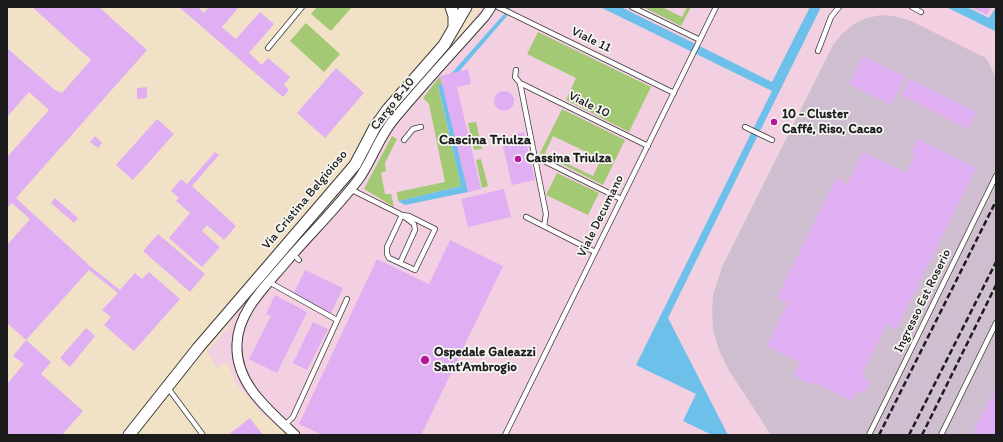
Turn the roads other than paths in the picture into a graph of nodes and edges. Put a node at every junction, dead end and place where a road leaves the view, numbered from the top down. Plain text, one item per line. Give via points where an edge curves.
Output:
1 (302, 7) edge
2 (451, 7) edge
3 (466, 7) edge
4 (491, 7) edge
5 (498, 7) edge
6 (632, 7) edge
7 (716, 7) edge
8 (839, 7) edge
9 (912, 7) edge
10 (921, 12) dead end
11 (454, 26) junction
12 (700, 40) junction
13 (268, 48) dead end
14 (818, 51) dead end
15 (516, 70) dead end
16 (520, 83) junction
17 (674, 93) junction
18 (421, 126) dead end
19 (745, 127) dead end
20 (404, 140) dead end
21 (772, 140) dead end
22 (648, 146) junction
23 (536, 157) junction
24 (996, 176) edge
25 (350, 189) junction
26 (622, 199) junction
27 (402, 215) junction
28 (526, 217) dead end
29 (544, 226) junction
30 (596, 252) junction
31 (400, 262) junction
32 (268, 282) junction
33 (347, 299) dead end
34 (337, 320) junction
35 (996, 323) edge
36 (166, 387) junction
37 (285, 425) junction
38 (129, 435) edge
39 (203, 435) edge
40 (295, 435) edge
41 (505, 435) edge
42 (869, 435) edge
43 (941, 435) edge

1 - 13 lane
2 - 11 street
3 - 11 street, Via Cristina Belgioioso
4 - 25 street, Cargo 8-10 via 486,16 395,117 363,172
5 - 17 lane, Viale 11
6 - 12 lane
7 - 12 lane, Viale Decumano
8 - 14 lane via 831,17
9 - 10 lane
11 - 36 street, Via Cristina Belgioioso via 444,45 375,127 346,176
12 - 17 lane, Viale Decumano
15 - 16 lane via 515,77
16 - 22 lane, Viale 10
16 - 23 lane
17 - 22 lane, Viale Decumano
18 - 20 lane via 413,129
19 - 21 lane
22 - 26 lane, Viale Decumano
23 - 26 lane
23 - 29 lane via 546,214
24 - 42 lane, Ingresso Est Roserio
25 - 27 lane
25 - 32 street, Cargo 8-10 via 325,224 296,257
26 - 30 lane, Viale Decumano
27 - 31 lane via 414,224 415,230
27 - 31 lane via 386,251 388,257
27 - 31 lane via 410,216 435,229 415,270
28 - 29 lane
29 - 30 lane
30 - 41 lane, Viale Decumano
32 - 34 lane
32 - 37 street, Cargo 8-10 via 250,306 238,330 237,352 242,375 248,385
33 - 34 lane
34 - 37 lane via 293,417
35 - 43 lane
36 - 38 street, Via Cristina Belgioioso
36 - 39 lane
37 - 40 street, Cargo 8-10

